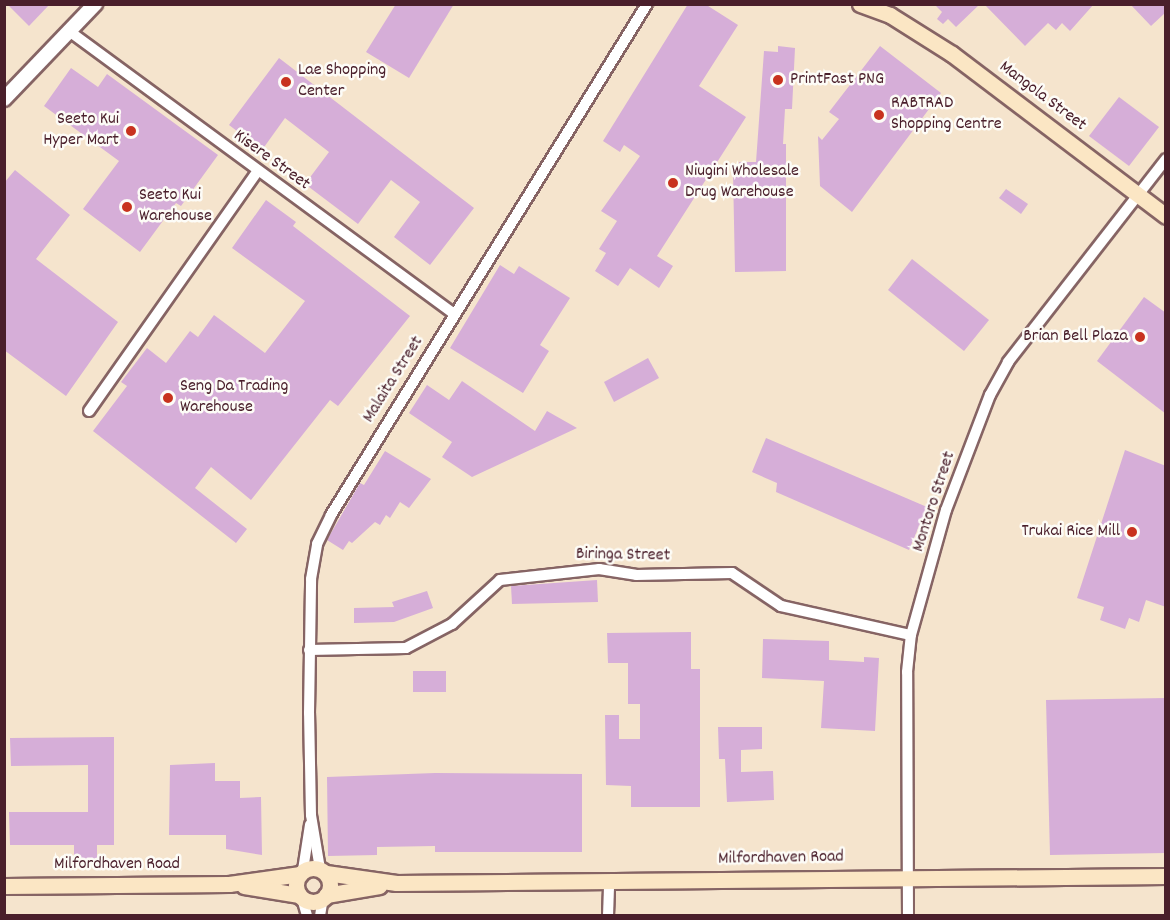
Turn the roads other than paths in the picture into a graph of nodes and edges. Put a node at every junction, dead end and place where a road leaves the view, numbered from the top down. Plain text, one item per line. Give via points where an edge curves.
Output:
1 (95, 4) edge
2 (647, 4) edge
3 (860, 4) edge
4 (886, 10) edge
5 (69, 32) junction
6 (4, 99) edge
7 (1166, 159) edge
8 (256, 172) junction
9 (1138, 195) junction
10 (1166, 216) edge
11 (454, 314) junction
12 (89, 411) dead end
13 (911, 635) junction
14 (309, 650) junction
15 (311, 815) junction
16 (323, 871) junction
17 (302, 872) junction
18 (1166, 876) edge
19 (908, 877) junction
20 (609, 880) junction
21 (396, 883) junction
22 (230, 884) junction
23 (4, 886) edge
24 (301, 896) junction
25 (325, 897) junction
26 (307, 915) edge
27 (320, 915) edge
28 (608, 915) edge
29 (908, 915) edge

1 - 5 street
2 - 11 street, Malaita Street
3 - 4 main road, Mangola Street
4 - 9 main road, Mangola Street via 952,54
5 - 6 street
5 - 8 street, Kisere Street
7 - 9 street, Montoro Street
8 - 11 street, Kisere Street
8 - 12 street
9 - 10 main road, Mangola Street
9 - 13 street, Montoro Street via 1008,362 990,395 946,510
11 - 14 street, Malaita Street via 317,544 311,579
13 - 14 street, Biringa Street via 781,606 732,573 636,575 599,569 500,580 452,624 406,648
13 - 19 street, Montoro Street via 907,672
14 - 15 street, Malaita Street
15 - 16 street, Malaita Street
15 - 17 street, Malaita Street
16 - 17 main road
16 - 21 main road, Milfordhaven Road
16 - 25 main road via 330,887
17 - 22 main road, Milfordhaven Road
17 - 24 main road via 296,884
18 - 19 main road, Milfordhaven Road
19 - 20 main road, Milfordhaven Road
19 - 29 street, Montoro Street
20 - 21 main road, Milfordhaven Road
20 - 28 street
21 - 25 main road, Milfordhaven Road
22 - 23 main road, Milfordhaven Road
22 - 24 main road, Milfordhaven Road
24 - 25 main road via 315,902
24 - 26 street
25 - 27 street

